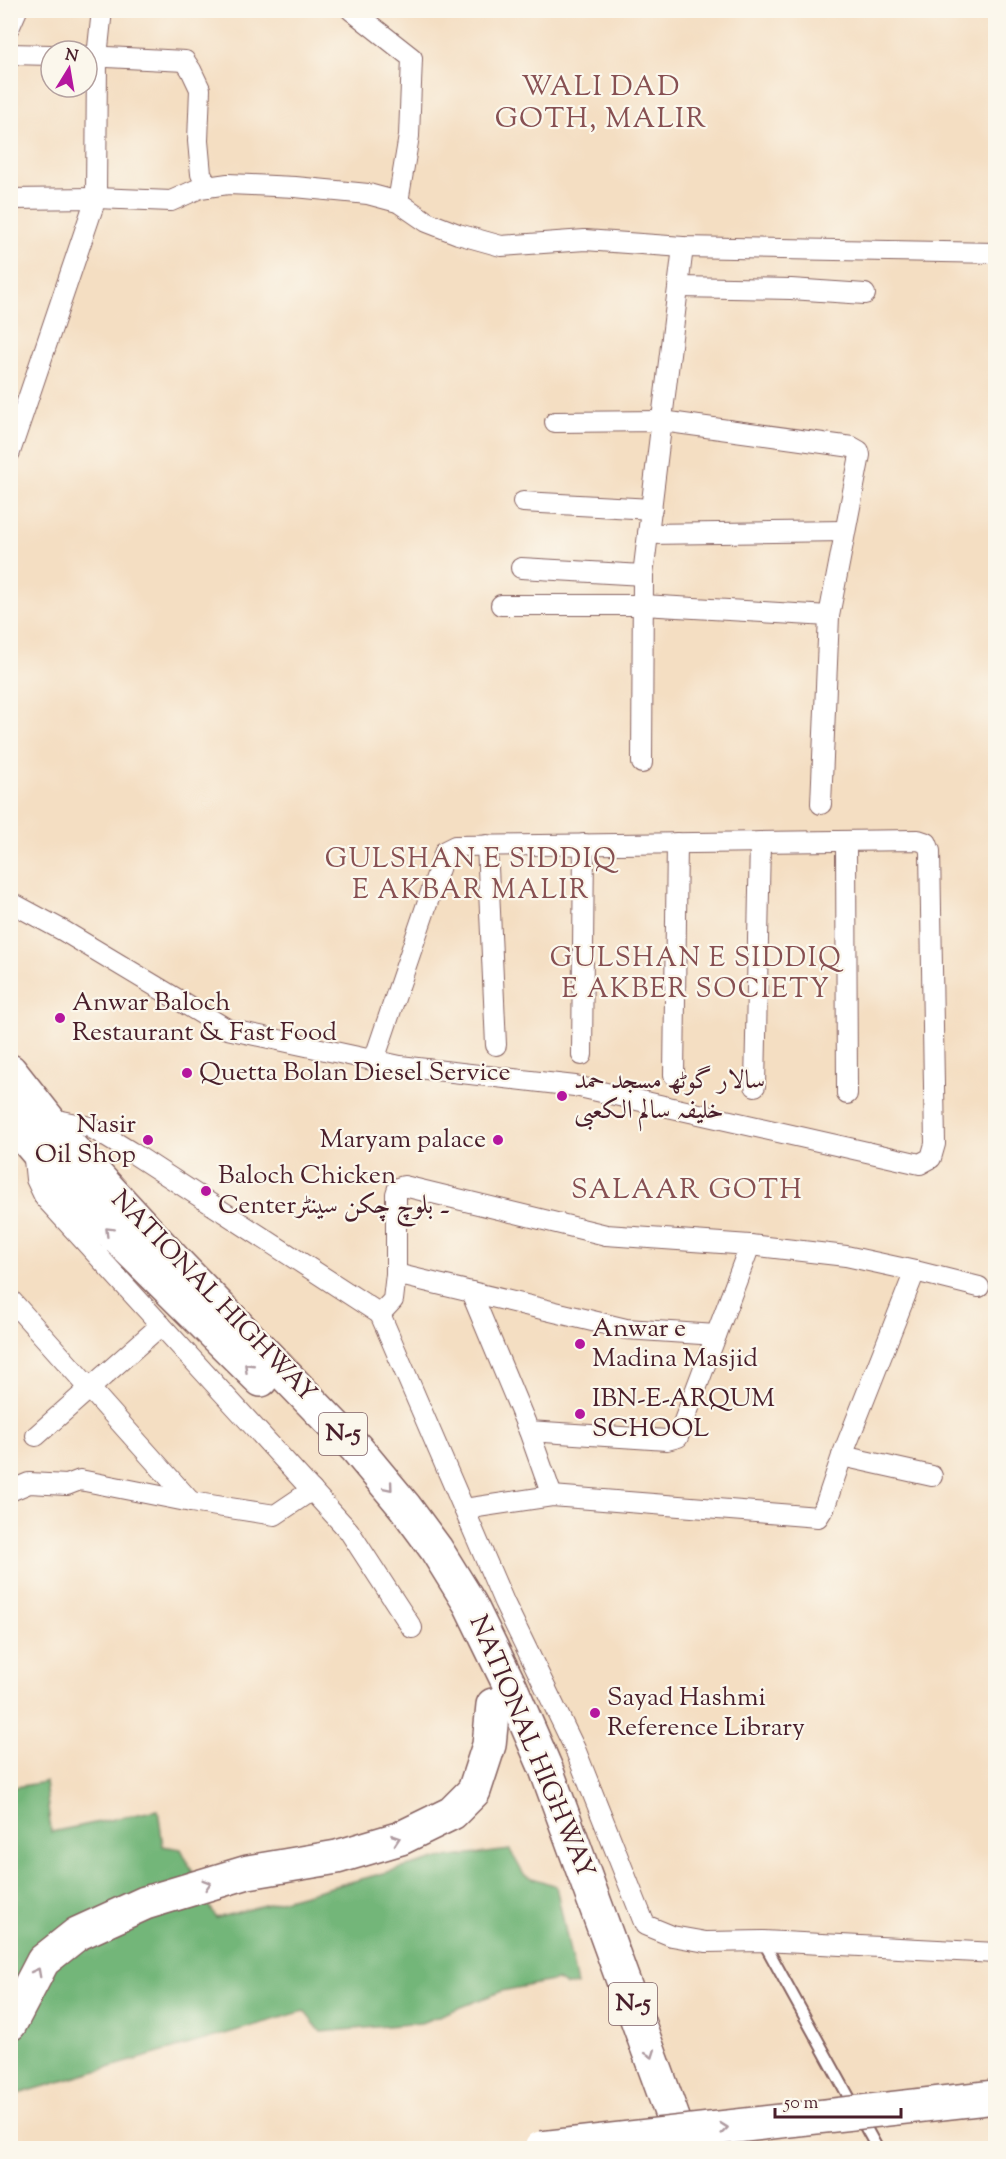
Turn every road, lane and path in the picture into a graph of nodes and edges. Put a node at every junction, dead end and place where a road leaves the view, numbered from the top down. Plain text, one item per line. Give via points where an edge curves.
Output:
1 (17, 10) edge
2 (102, 10) edge
3 (351, 10) edge
4 (10, 26) edge
5 (96, 39) edge
6 (10, 54) edge
7 (39, 55) edge
8 (99, 57) edge
9 (93, 99) edge
10 (208, 187) junction
11 (96, 198) junction
12 (10, 199) edge
13 (398, 202) junction
14 (683, 247) junction
15 (996, 253) edge
16 (678, 287) junction
17 (865, 294) dead end
18 (662, 421) junction
19 (555, 422) dead end
20 (10, 452) edge
21 (523, 502) dead end
22 (652, 509) junction
23 (845, 531) junction
24 (648, 534) junction
25 (521, 568) dead end
26 (644, 575) junction
27 (501, 605) dead end
28 (643, 605) junction
29 (829, 616) junction
30 (642, 763) dead end
31 (821, 804) dead end
32 (846, 841) junction
33 (760, 842) junction
34 (677, 843) junction
35 (584, 844) junction
36 (487, 845) junction
37 (10, 902) edge
38 (496, 1045) dead end
39 (582, 1055) dead end
40 (374, 1060) junction
41 (10, 1071) edge
42 (674, 1075) dead end
43 (755, 1086) dead end
44 (847, 1094) dead end
45 (47, 1118) junction
46 (10, 1120) edge
47 (33, 1148) junction
48 (750, 1245) junction
49 (915, 1271) junction
50 (396, 1274) junction
51 (978, 1287) dead end
52 (471, 1292) junction
53 (10, 1299) edge
54 (380, 1314) junction
55 (161, 1325) junction
56 (716, 1335) junction
57 (91, 1387) junction
58 (529, 1431) junction
59 (36, 1436) dead end
60 (842, 1456) junction
61 (932, 1476) dead end
62 (312, 1490) junction
63 (10, 1491) edge
64 (552, 1496) junction
65 (191, 1502) junction
66 (464, 1509) junction
67 (412, 1628) dead end
68 (494, 1705) junction
69 (572, 1868) junction
70 (763, 1941) junction
71 (996, 1953) edge
72 (10, 2024) edge
73 (996, 2097) edge
74 (541, 2148) edge
75 (660, 2148) edge
76 (684, 2148) edge
77 (877, 2148) edge

1 - 4 street
2 - 5 street
3 - 13 street via 412,58 410,136
6 - 7 street
8 - 10 street via 185,61 200,89 198,141 201,174
9 - 11 street
10 - 11 street via 171,201
10 - 13 street via 295,187 368,194
11 - 12 street
11 - 20 street
13 - 14 street via 427,222 501,246 585,240
14 - 15 street
14 - 16 street
16 - 17 street
16 - 18 street
18 - 19 street
18 - 22 street
18 - 23 street via 856,449 860,455
21 - 22 street
22 - 24 street
23 - 24 street
23 - 29 street
24 - 26 street
25 - 26 street
26 - 28 street
27 - 28 street
28 - 29 street
28 - 30 street
29 - 31 street
32 - 33 street
32 - 40 street via 918,840 927,843 930,851 935,1144 931,1158 920,1164 575,1086
32 - 44 street
33 - 34 street
33 - 43 street
34 - 35 street
34 - 42 street
35 - 36 street
35 - 39 street
36 - 38 street
36 - 40 street via 455,846 445,851
37 - 40 street via 227,1029
41 - 45 highway, NATIONAL HIGHWAY / N-5
45 - 54 street via 90,1127
45 -> 69 highway, NATIONAL HIGHWAY / N-5 via 174,1260 356,1448 436,1549 470,1604 546,1769
46 - 47 highway, NATIONAL HIGHWAY / N-5
47 - 55 street via 36,1179 45,1198
68 -> 47 highway, NATIONAL HIGHWAY / N-5 via 426,1570 328,1445 90,1211
48 - 49 street via 846,1256
48 - 50 street via 606,1235 404,1186 396,1194
48 - 56 street
49 - 51 street
49 - 60 street
50 - 52 street
50 - 54 street via 393,1300
52 - 56 street via 626,1329
52 - 58 street
53 - 57 street
54 - 66 street
55 - 57 street
55 - 62 street
56 - 58 street via 678,1437 667,1440
57 - 59 street
57 - 65 street
58 - 64 street
60 - 61 street
60 - 64 street via 818,1517
62 - 65 street via 275,1515
62 - 67 street via 349,1530
63 - 65 street via 29,1483 67,1485 80,1480
64 - 66 street
66 - 70 street via 575,1749 645,1925 672,1936 706,1942
68 - 69 highway, NATIONAL HIGHWAY / N-5
72 -> 68 highway via 43,1961 77,1934 145,1903 238,1875 337,1857 401,1838 452,1813 474,1791 489,1745
69 - 75 highway, NATIONAL HIGHWAY / N-5
69 -> 76 highway, NATIONAL HIGHWAY / N-5
70 - 71 street
70 - 77 lane
74 -> 73 highway, bridge

